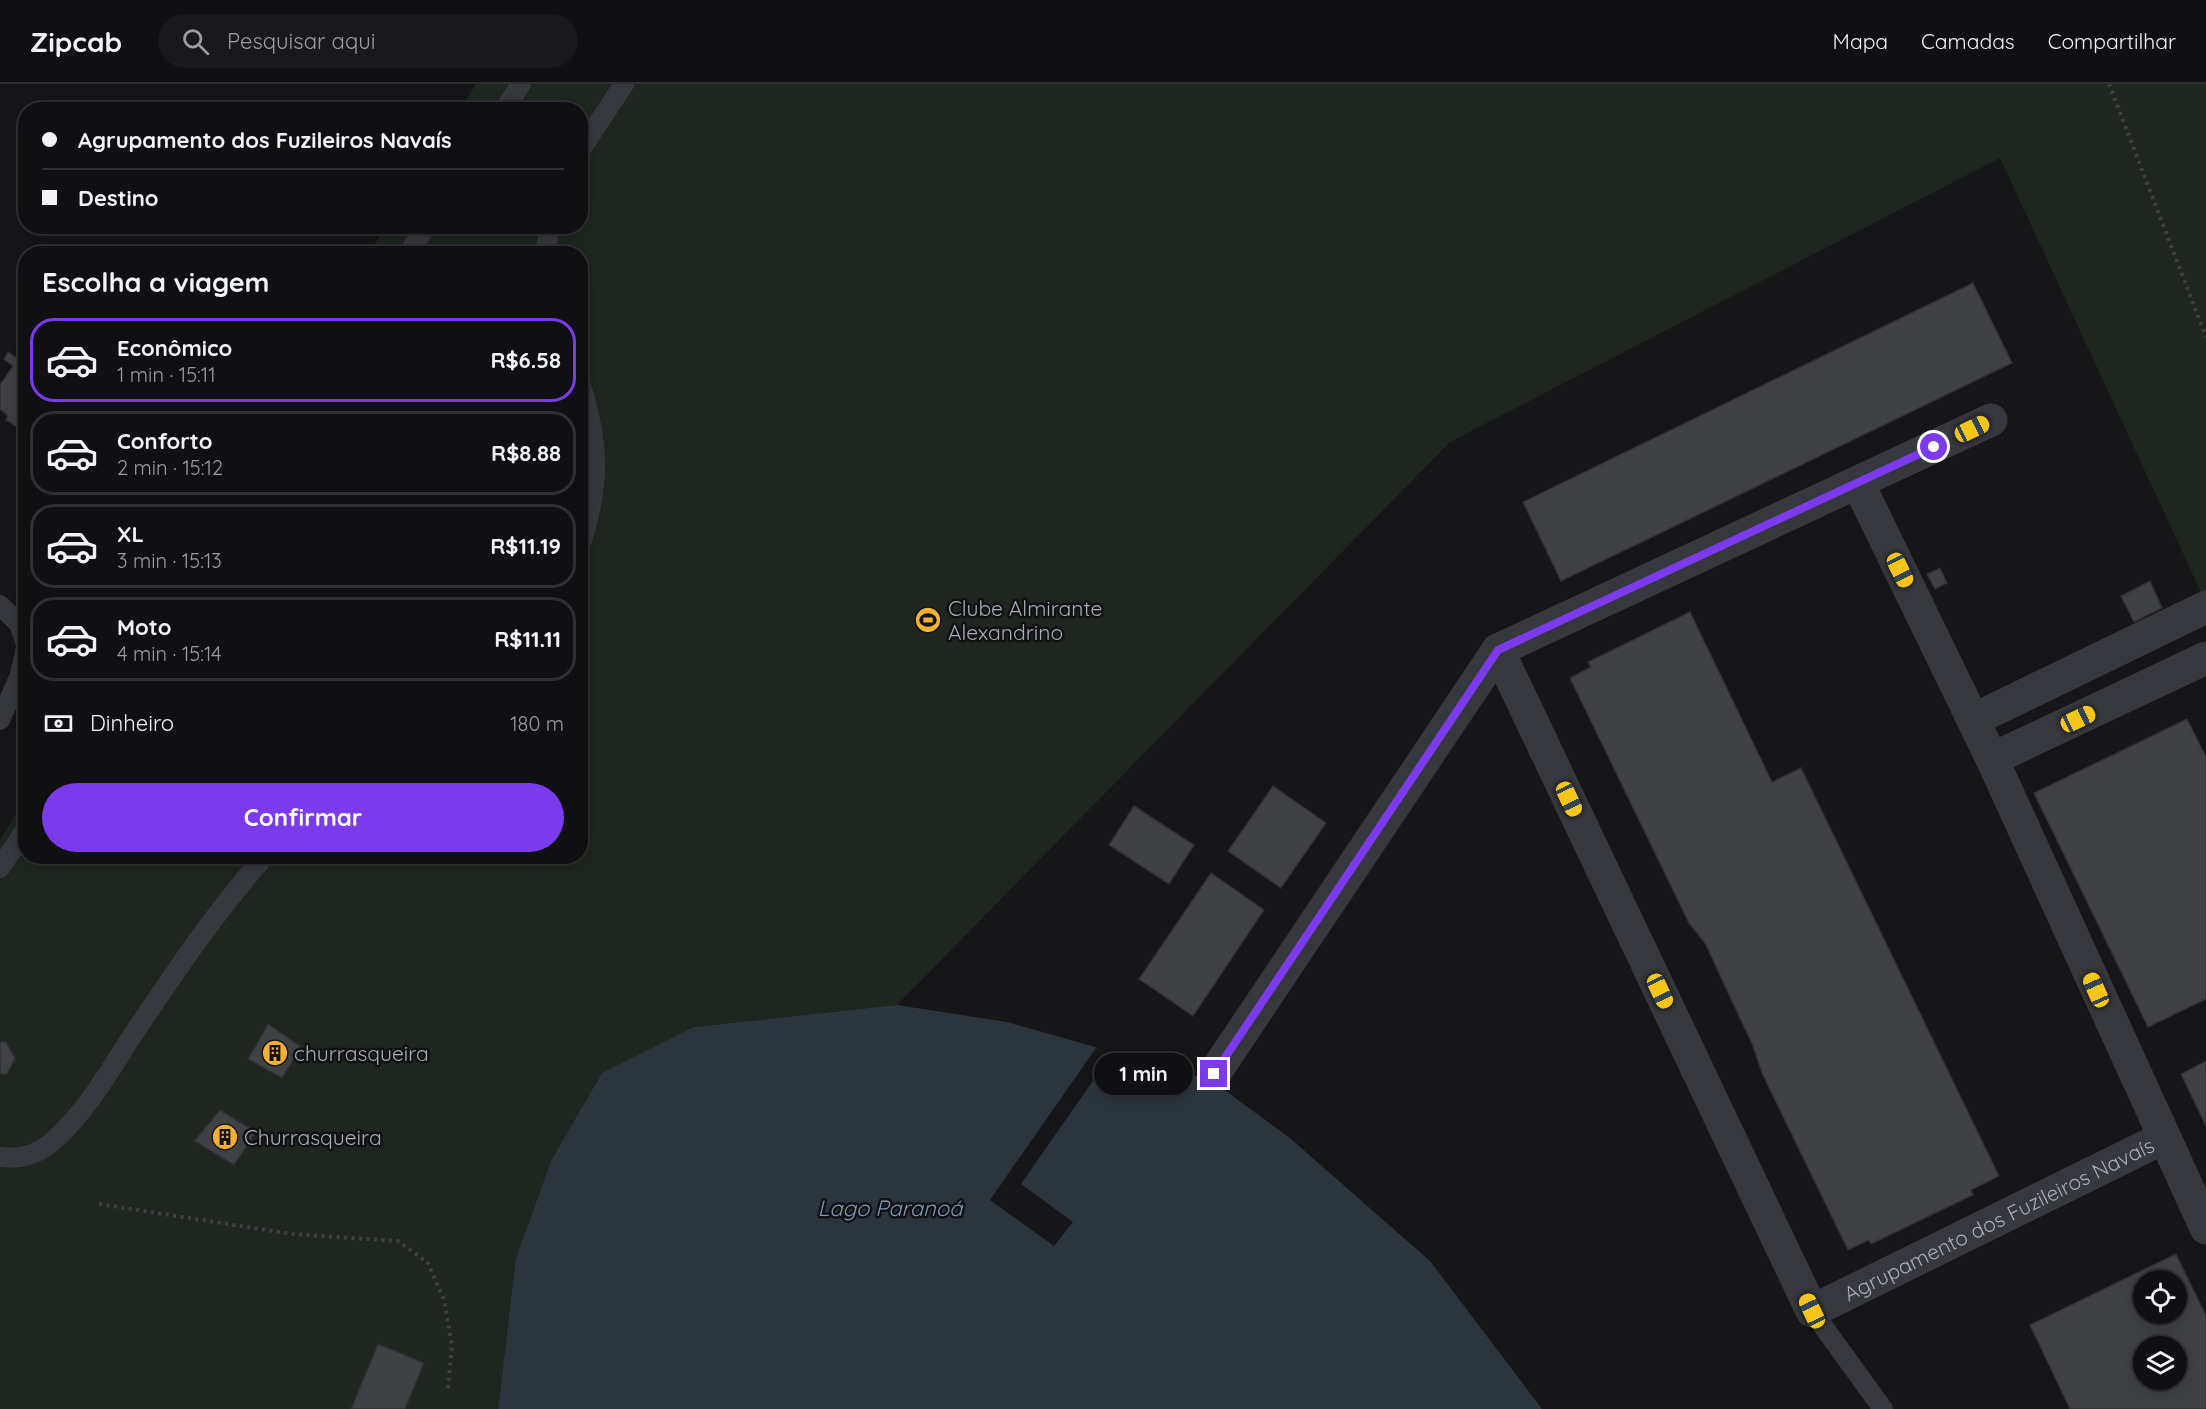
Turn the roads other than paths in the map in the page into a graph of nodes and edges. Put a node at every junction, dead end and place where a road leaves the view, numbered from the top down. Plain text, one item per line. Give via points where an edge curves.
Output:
1 (521, 84) edge
2 (624, 84) edge
3 (509, 102) edge
4 (588, 139) edge
5 (588, 416) edge
6 (1991, 420) dead end
7 (1858, 483) junction
8 (588, 521) edge
9 (0, 604) edge
10 (2206, 607) edge
11 (18, 622) edge
12 (1498, 650) junction
13 (2206, 658) edge
14 (18, 680) edge
15 (0, 720) edge
16 (1973, 720) junction
17 (1992, 759) junction
18 (18, 842) edge
19 (259, 864) edge
20 (0, 868) edge
21 (1214, 1074) dead end
22 (2163, 1138) junction
23 (0, 1157) edge
24 (2206, 1228) edge
25 (1812, 1311) junction
26 (1883, 1409) edge

1 - 3 lane
2 - 4 lane
5 - 8 lane via 597,476
6 - 7 street
7 - 12 street
7 - 16 street, Agrupamento dos Fuzileiros Navaís
9 - 11 lane
10 - 16 street
12 - 21 street
12 - 25 street
13 - 17 street
14 - 15 lane
16 - 17 street, Agrupamento dos Fuzileiros Navaís
17 - 22 street, Agrupamento dos Fuzileiros Navaís
18 - 20 lane
19 - 23 lane via 195,943 61,1134 38,1152 24,1157
22 - 24 street, Agrupamento dos Fuzileiros Navaís
22 - 25 street, Agrupamento dos Fuzileiros Navaís
25 - 26 lane

